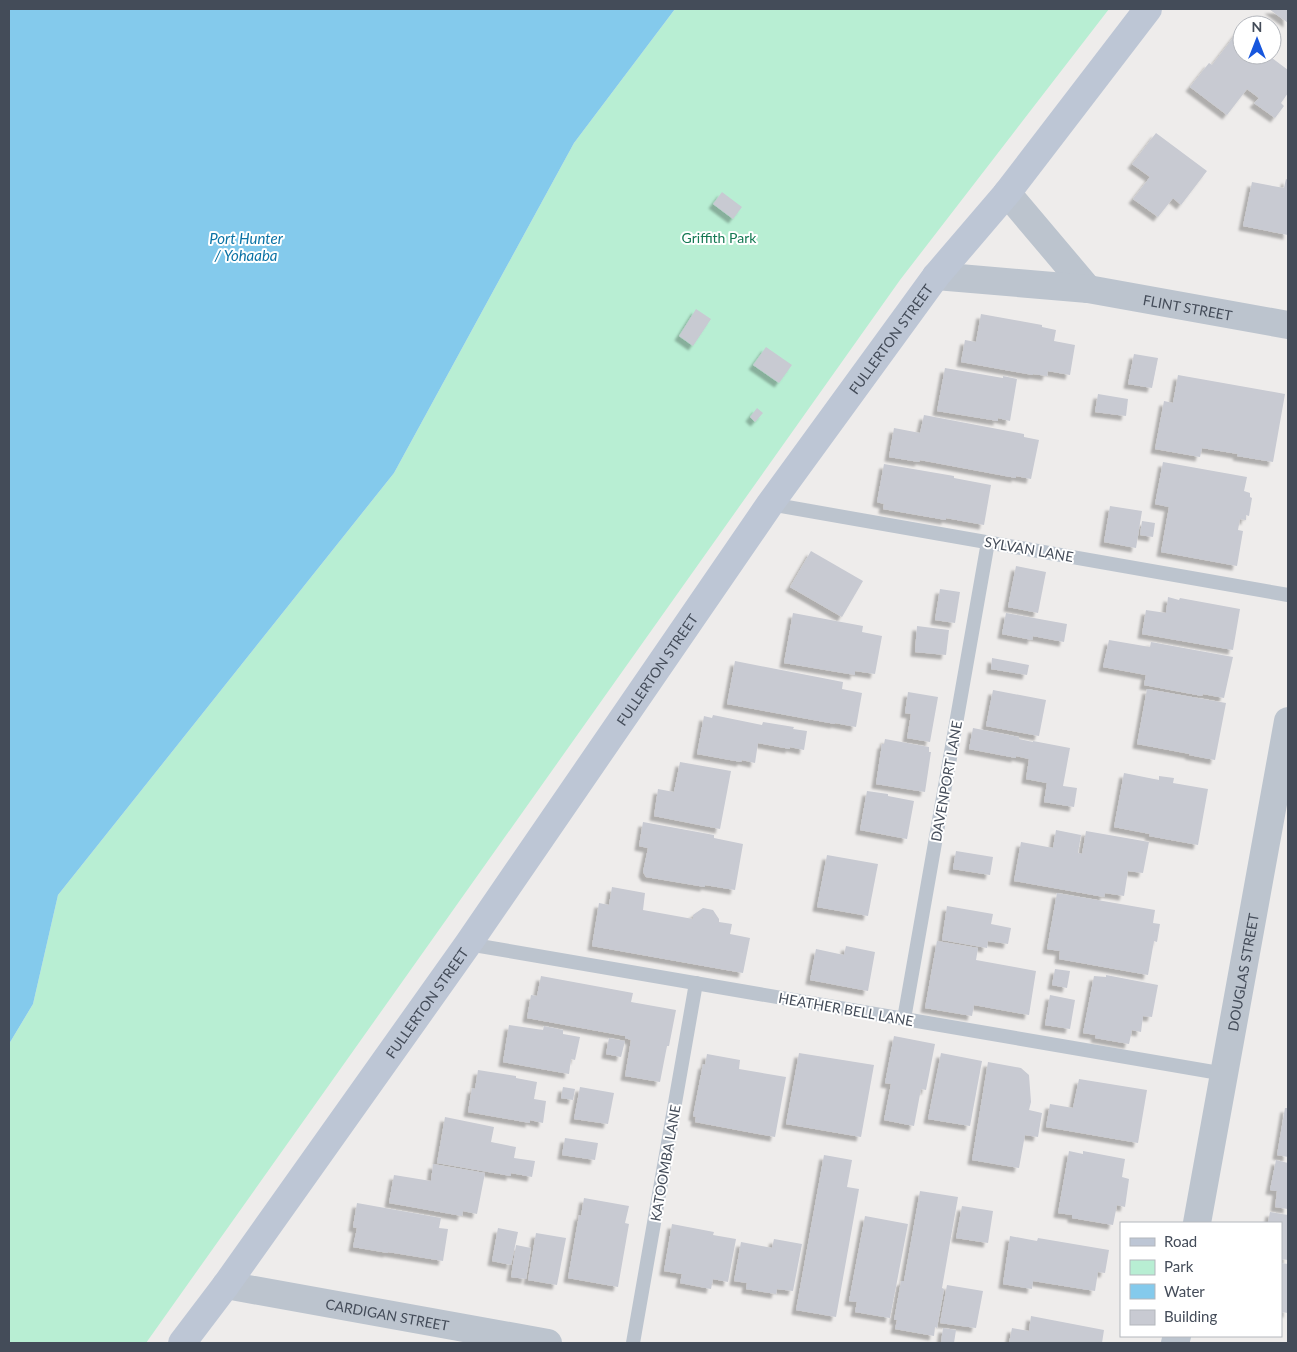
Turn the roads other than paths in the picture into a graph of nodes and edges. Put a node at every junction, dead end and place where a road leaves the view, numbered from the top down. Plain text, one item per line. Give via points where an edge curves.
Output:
1 (1148, 9) edge
2 (1007, 193) junction
3 (936, 276) junction
4 (1088, 289) junction
5 (1288, 325) edge
6 (770, 504) junction
7 (988, 542) junction
8 (1288, 595) edge
9 (1288, 721) edge
10 (468, 944) junction
11 (696, 983) junction
12 (904, 1019) junction
13 (1225, 1074) junction
14 (1197, 1222) edge
15 (226, 1285) junction
16 (509, 1340) edge
17 (182, 1343) edge
18 (548, 1343) edge
19 (633, 1343) edge

1 - 2 main road, FULLERTON STREET
2 - 3 main road, FULLERTON STREET
2 - 4 street
3 - 4 street, FLINT STREET
3 - 6 main road, FULLERTON STREET
4 - 5 street, FLINT STREET
6 - 7 lane, SYLVAN LANE
6 - 10 main road, FULLERTON STREET
7 - 8 lane, SYLVAN LANE
7 - 12 lane, DAVENPORT LANE
9 - 13 street, DOUGLAS STREET
10 - 11 lane, HEATHER BELL LANE
10 - 15 main road, FULLERTON STREET
11 - 12 lane, HEATHER BELL LANE
11 - 19 lane, KATOOMBA LANE
12 - 13 lane, HEATHER BELL LANE
13 - 14 street, DOUGLAS STREET
15 - 16 street, CARDIGAN STREET
15 - 17 main road, FULLERTON STREET
16 - 18 street, CARDIGAN STREET

